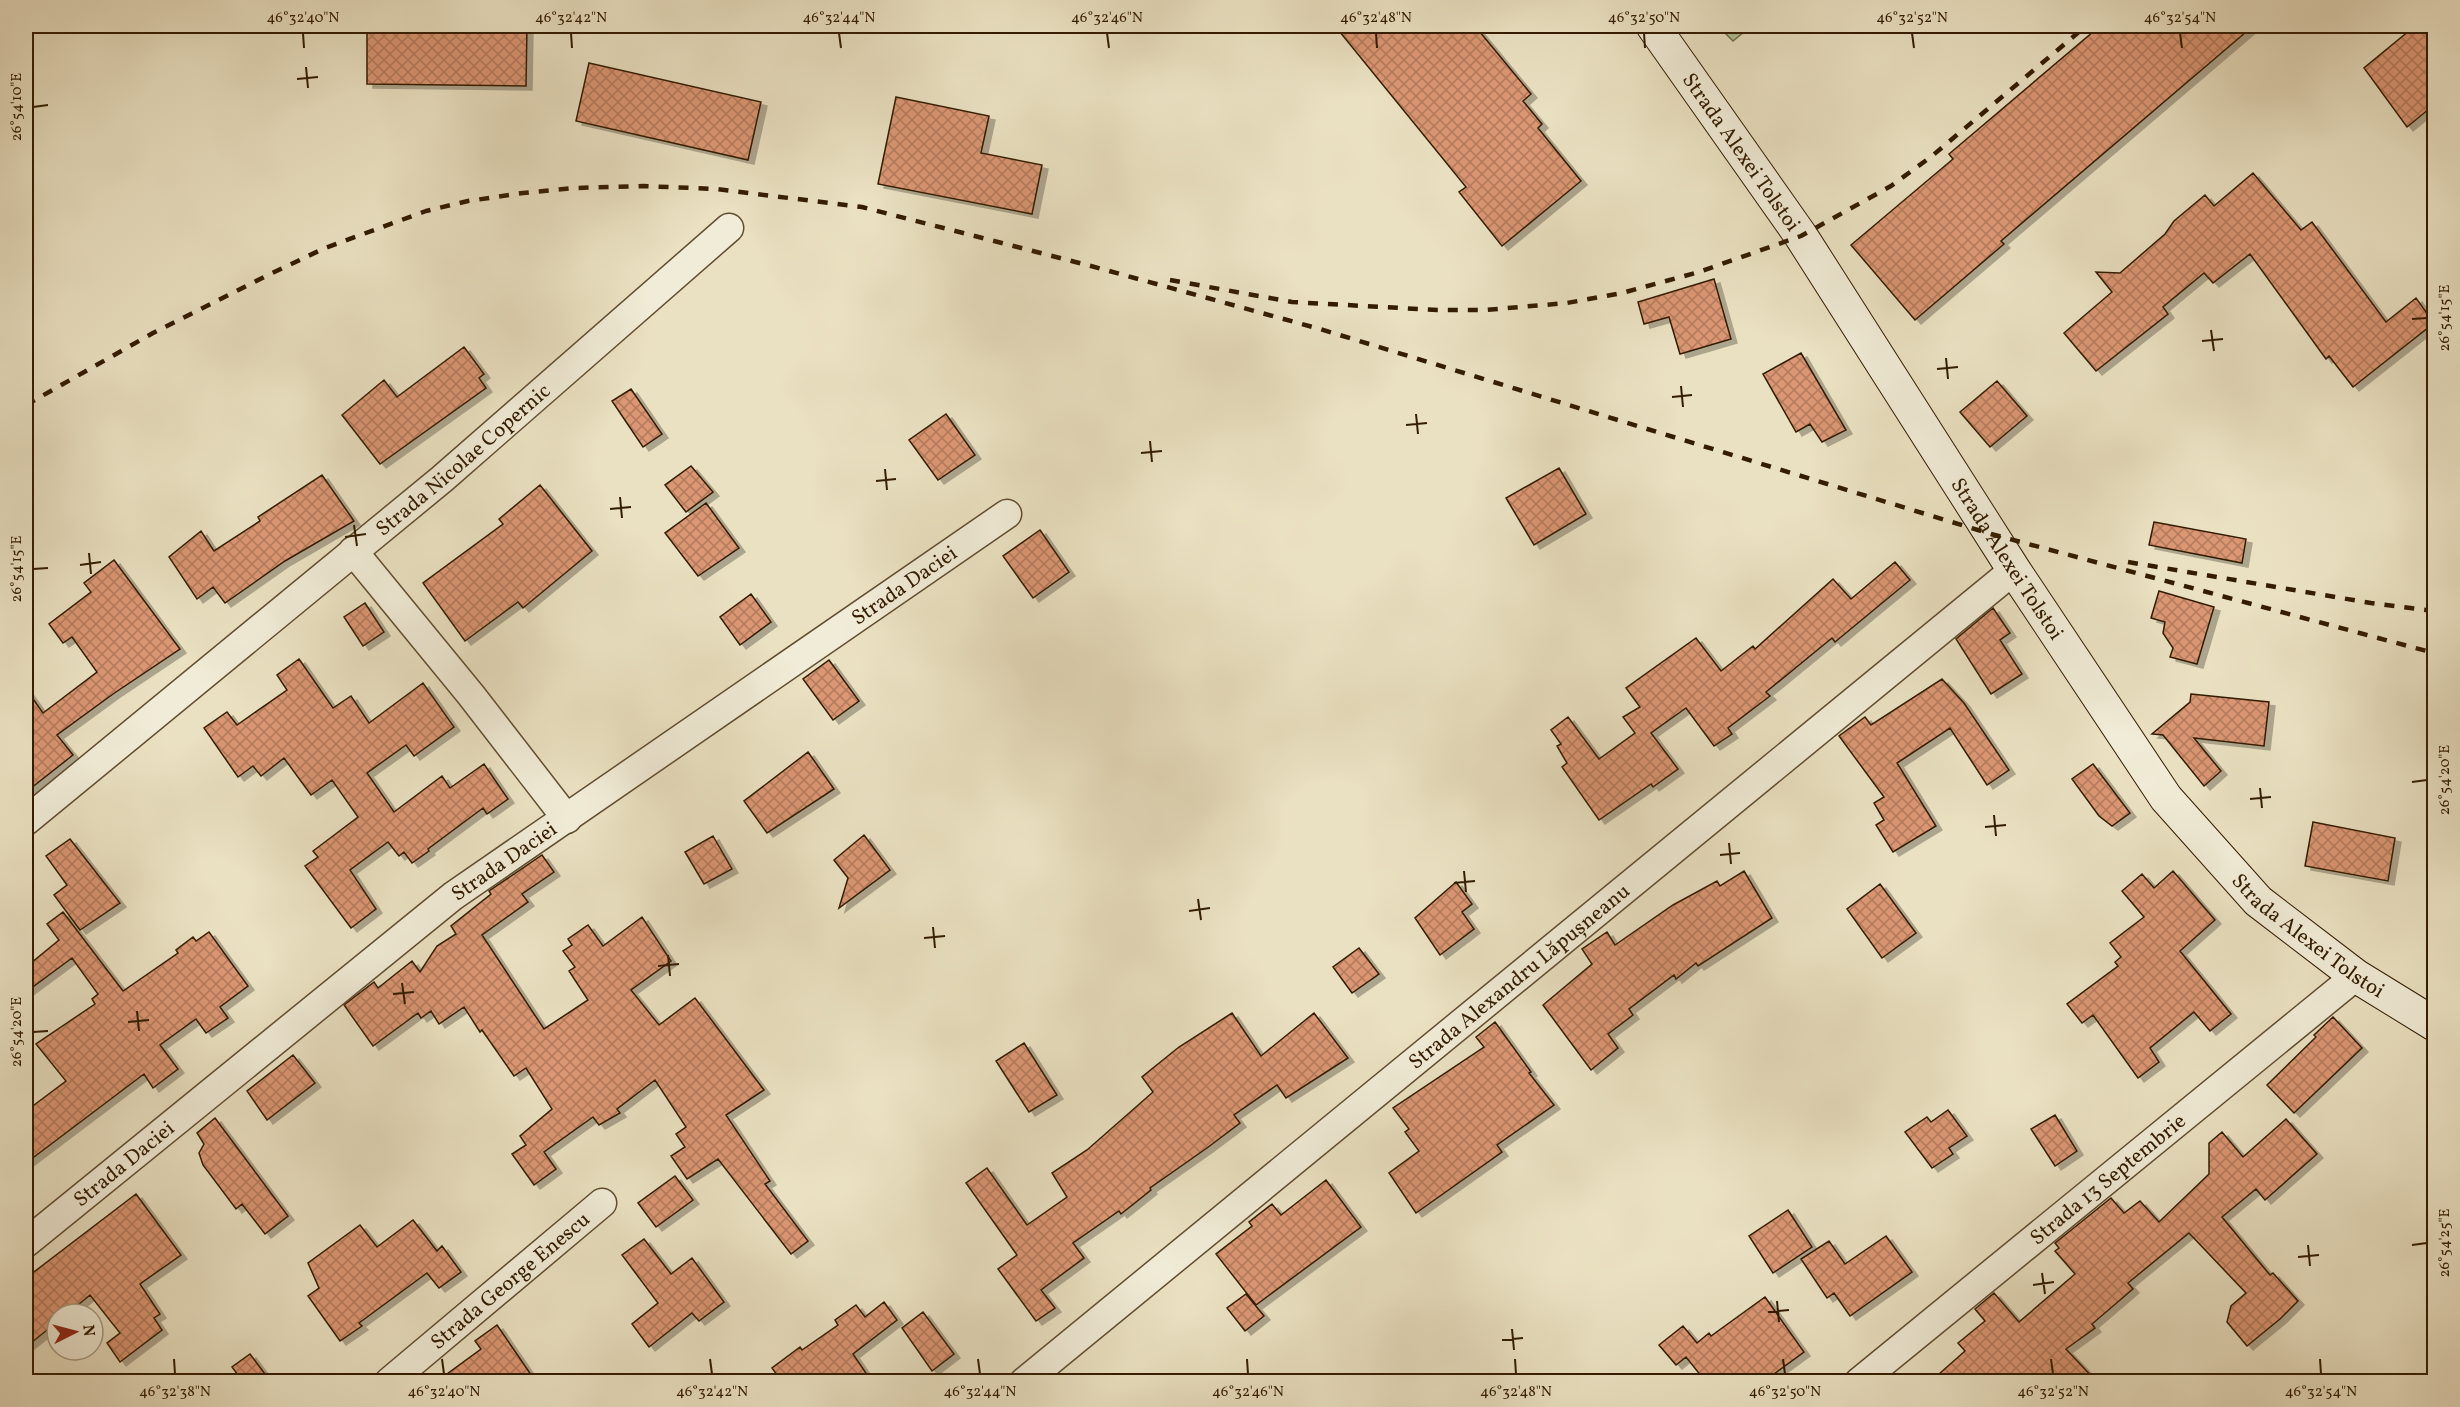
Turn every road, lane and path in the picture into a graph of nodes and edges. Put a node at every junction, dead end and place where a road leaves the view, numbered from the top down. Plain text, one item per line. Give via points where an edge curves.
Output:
1 (1653, 26) edge
2 (729, 228) dead end
3 (1007, 514) dead end
4 (353, 550) junction
5 (2014, 570) junction
6 (567, 819) junction
7 (26, 821) edge
8 (2356, 976) junction
9 (2434, 1024) edge
10 (602, 1203) dead end
11 (26, 1243) edge
12 (389, 1382) edge
13 (1024, 1382) edge
14 (1859, 1382) edge

1 - 5 main road, Strada Alexei Tolstoi via 1801,236
2 - 4 street, Strada Nicolae Copernic via 441,479
3 - 6 street, Strada Daciei
4 - 6 street
4 - 7 street, Strada Nicolae Copernic
5 - 8 main road, Strada Alexei Tolstoi via 2166,798 2258,901
5 - 13 street, Strada Alexandru Lăpușneanu
6 - 11 street, Strada Daciei via 453,896
8 - 9 main road, Strada Alexei Tolstoi
8 - 14 street, Strada 13 Septembrie
10 - 12 street, Strada George Enescu

